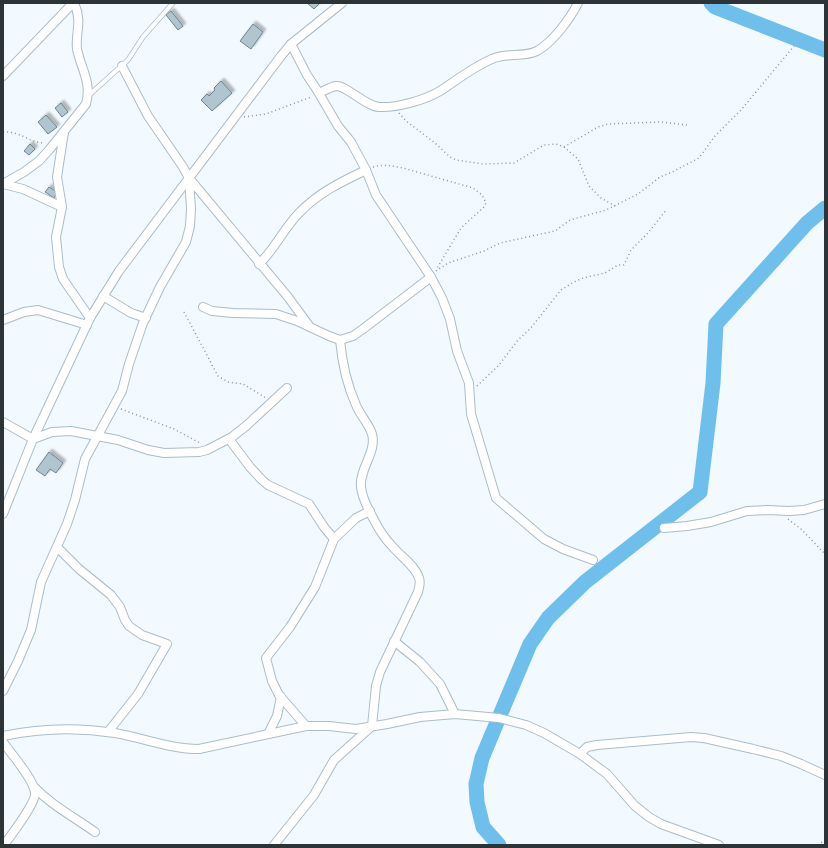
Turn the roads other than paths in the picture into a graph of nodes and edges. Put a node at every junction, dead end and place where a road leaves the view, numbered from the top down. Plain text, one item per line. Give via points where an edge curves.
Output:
1 (74, 3) edge
2 (173, 3) edge
3 (578, 3) edge
4 (339, 4) edge
5 (291, 44) junction
6 (122, 66) junction
7 (3, 76) edge
8 (319, 94) junction
9 (88, 97) junction
10 (65, 130) junction
11 (366, 170) junction
12 (189, 178) junction
13 (3, 184) edge
14 (62, 207) junction
15 (259, 264) junction
16 (433, 274) junction
17 (104, 296) junction
18 (203, 308) dead end
19 (146, 318) junction
20 (3, 320) edge
21 (88, 322) junction
22 (310, 327) junction
23 (340, 340) junction
24 (287, 388) dead end
25 (3, 422) edge
26 (97, 436) junction
27 (33, 439) junction
28 (229, 439) junction
29 (825, 504) edge
30 (370, 511) junction
31 (3, 514) edge
32 (664, 528) dead end
33 (334, 539) junction
34 (56, 547) junction
35 (594, 560) dead end
36 (394, 641) junction
37 (3, 691) edge
38 (281, 697) junction
39 (455, 714) junction
40 (306, 726) junction
41 (372, 726) junction
42 (108, 732) junction
43 (268, 734) junction
44 (3, 736) edge
45 (3, 742) edge
46 (580, 754) junction
47 (825, 775) edge
48 (33, 786) junction
49 (95, 832) dead end
50 (4, 845) edge
51 (274, 845) edge
52 (719, 845) edge

1 - 7 street
1 - 9 street via 79,18 77,48 88,85
2 - 6 lane
3 - 8 street via 560,30 537,51 493,58 439,92 424,98 396,106 378,107 339,86 331,87
4 - 5 street
5 - 8 street via 299,63
5 - 12 street
6 - 9 lane
6 - 12 street via 148,116
8 - 11 street
9 - 10 street via 82,110
10 - 13 street via 34,164
10 - 14 street via 57,177
11 - 15 street via 328,189 298,213
11 - 16 street via 376,195
12 - 15 street
12 - 17 street via 119,271
12 - 19 street via 191,220 186,242 160,287
13 - 14 street via 23,189
14 - 21 street via 56,237 59,267 63,279
15 - 22 street
16 - 23 street via 364,329
16 - 35 street via 450,319 457,352 469,383 471,414 496,498 544,540
17 - 19 street via 131,313
17 - 21 street
18 - 22 street via 233,313 276,314
19 - 26 street via 122,391
20 - 21 street via 38,310
21 - 27 street
22 - 23 street
23 - 30 street via 356,406 372,433 372,447 361,486
24 - 28 street
25 - 27 street
26 - 27 street via 62,431
26 - 28 street via 164,453 192,453
26 - 34 street via 82,466 71,512
27 - 31 street
28 - 33 street via 250,467 268,485 309,504
29 - 32 street via 804,510 747,511 711,522
30 - 33 street via 356,518
30 - 36 street via 386,539 418,573 421,582
33 - 38 street via 315,587 290,627 266,658 272,682
34 - 37 street via 41,582 29,635
34 - 42 street via 79,570 111,595 129,626 142,635 167,644 138,694
36 - 39 street via 420,662 440,684
36 - 41 street via 376,686
38 - 40 street
38 - 43 street via 277,716
39 - 41 street via 420,717
39 - 46 street via 499,718 526,725
40 - 41 street via 356,729
40 - 43 street
41 - 51 street via 334,760 314,795
42 - 43 street via 191,749 209,748
42 - 44 street via 56,728
45 - 48 street
46 - 47 street via 587,747 597,745 691,737 729,743 780,756
46 - 52 street via 607,774 649,817 676,830
48 - 49 street
48 - 50 street via 35,798

